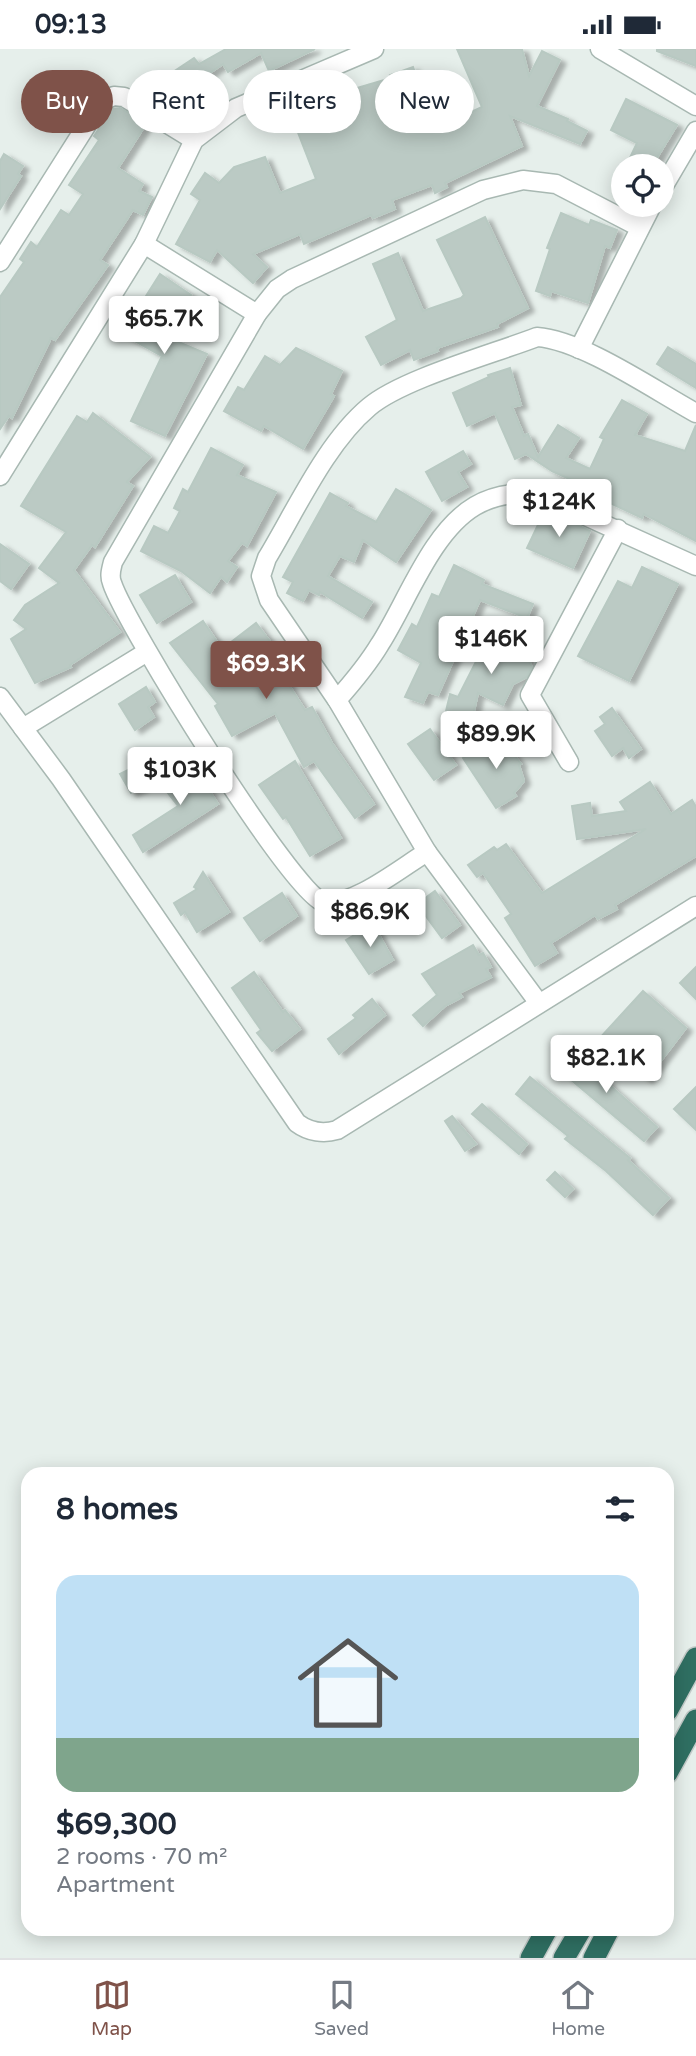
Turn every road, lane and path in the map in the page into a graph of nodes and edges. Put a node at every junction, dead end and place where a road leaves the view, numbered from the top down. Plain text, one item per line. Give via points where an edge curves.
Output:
1 (374, 49) edge
2 (600, 49) edge
3 (696, 106) edge
4 (696, 131) edge
5 (194, 140) junction
6 (674, 169) edge
7 (645, 217) edge
8 (639, 227) junction
9 (144, 244) junction
10 (0, 262) edge
11 (257, 314) junction
12 (579, 349) junction
13 (696, 413) edge
14 (0, 476) edge
15 (618, 529) junction
16 (696, 566) edge
17 (147, 652) junction
18 (0, 697) edge
19 (337, 700) junction
20 (23, 728) junction
21 (569, 762) dead end
22 (427, 852) junction
23 (696, 906) edge
24 (538, 1002) junction
25 (696, 1658) edge
26 (674, 1698) edge
27 (696, 1720) edge
28 (674, 1760) edge
29 (543, 1936) edge
30 (577, 1936) edge
31 (605, 1936) edge
32 (531, 1958) edge
33 (564, 1958) edge
34 (594, 1958) edge

1 - 5 street via 236,108
2 - 3 street
4 - 6 street
5 - 9 street
5 - 10 street via 124,97 102,101
7 - 8 street
8 - 11 street via 556,184 523,180 483,190 292,279 277,289
8 - 12 street
9 - 11 street
9 - 14 street
11 - 17 street via 113,562 110,579
12 - 13 street
12 - 19 street via 555,338 537,337 395,390 369,407 336,442 267,558 261,576 269,600
15 - 16 street
15 - 19 street via 537,494 492,498 473,507 433,551 381,643
15 - 21 street via 530,695
17 - 20 street
17 - 22 street via 281,858 315,899 348,900
18 - 20 street
19 - 22 street
20 - 24 street via 304,1129 337,1130
22 - 24 street
23 - 24 street
25 - 26 highway
27 - 28 highway
29 - 32 highway
30 - 33 highway
31 - 34 highway

